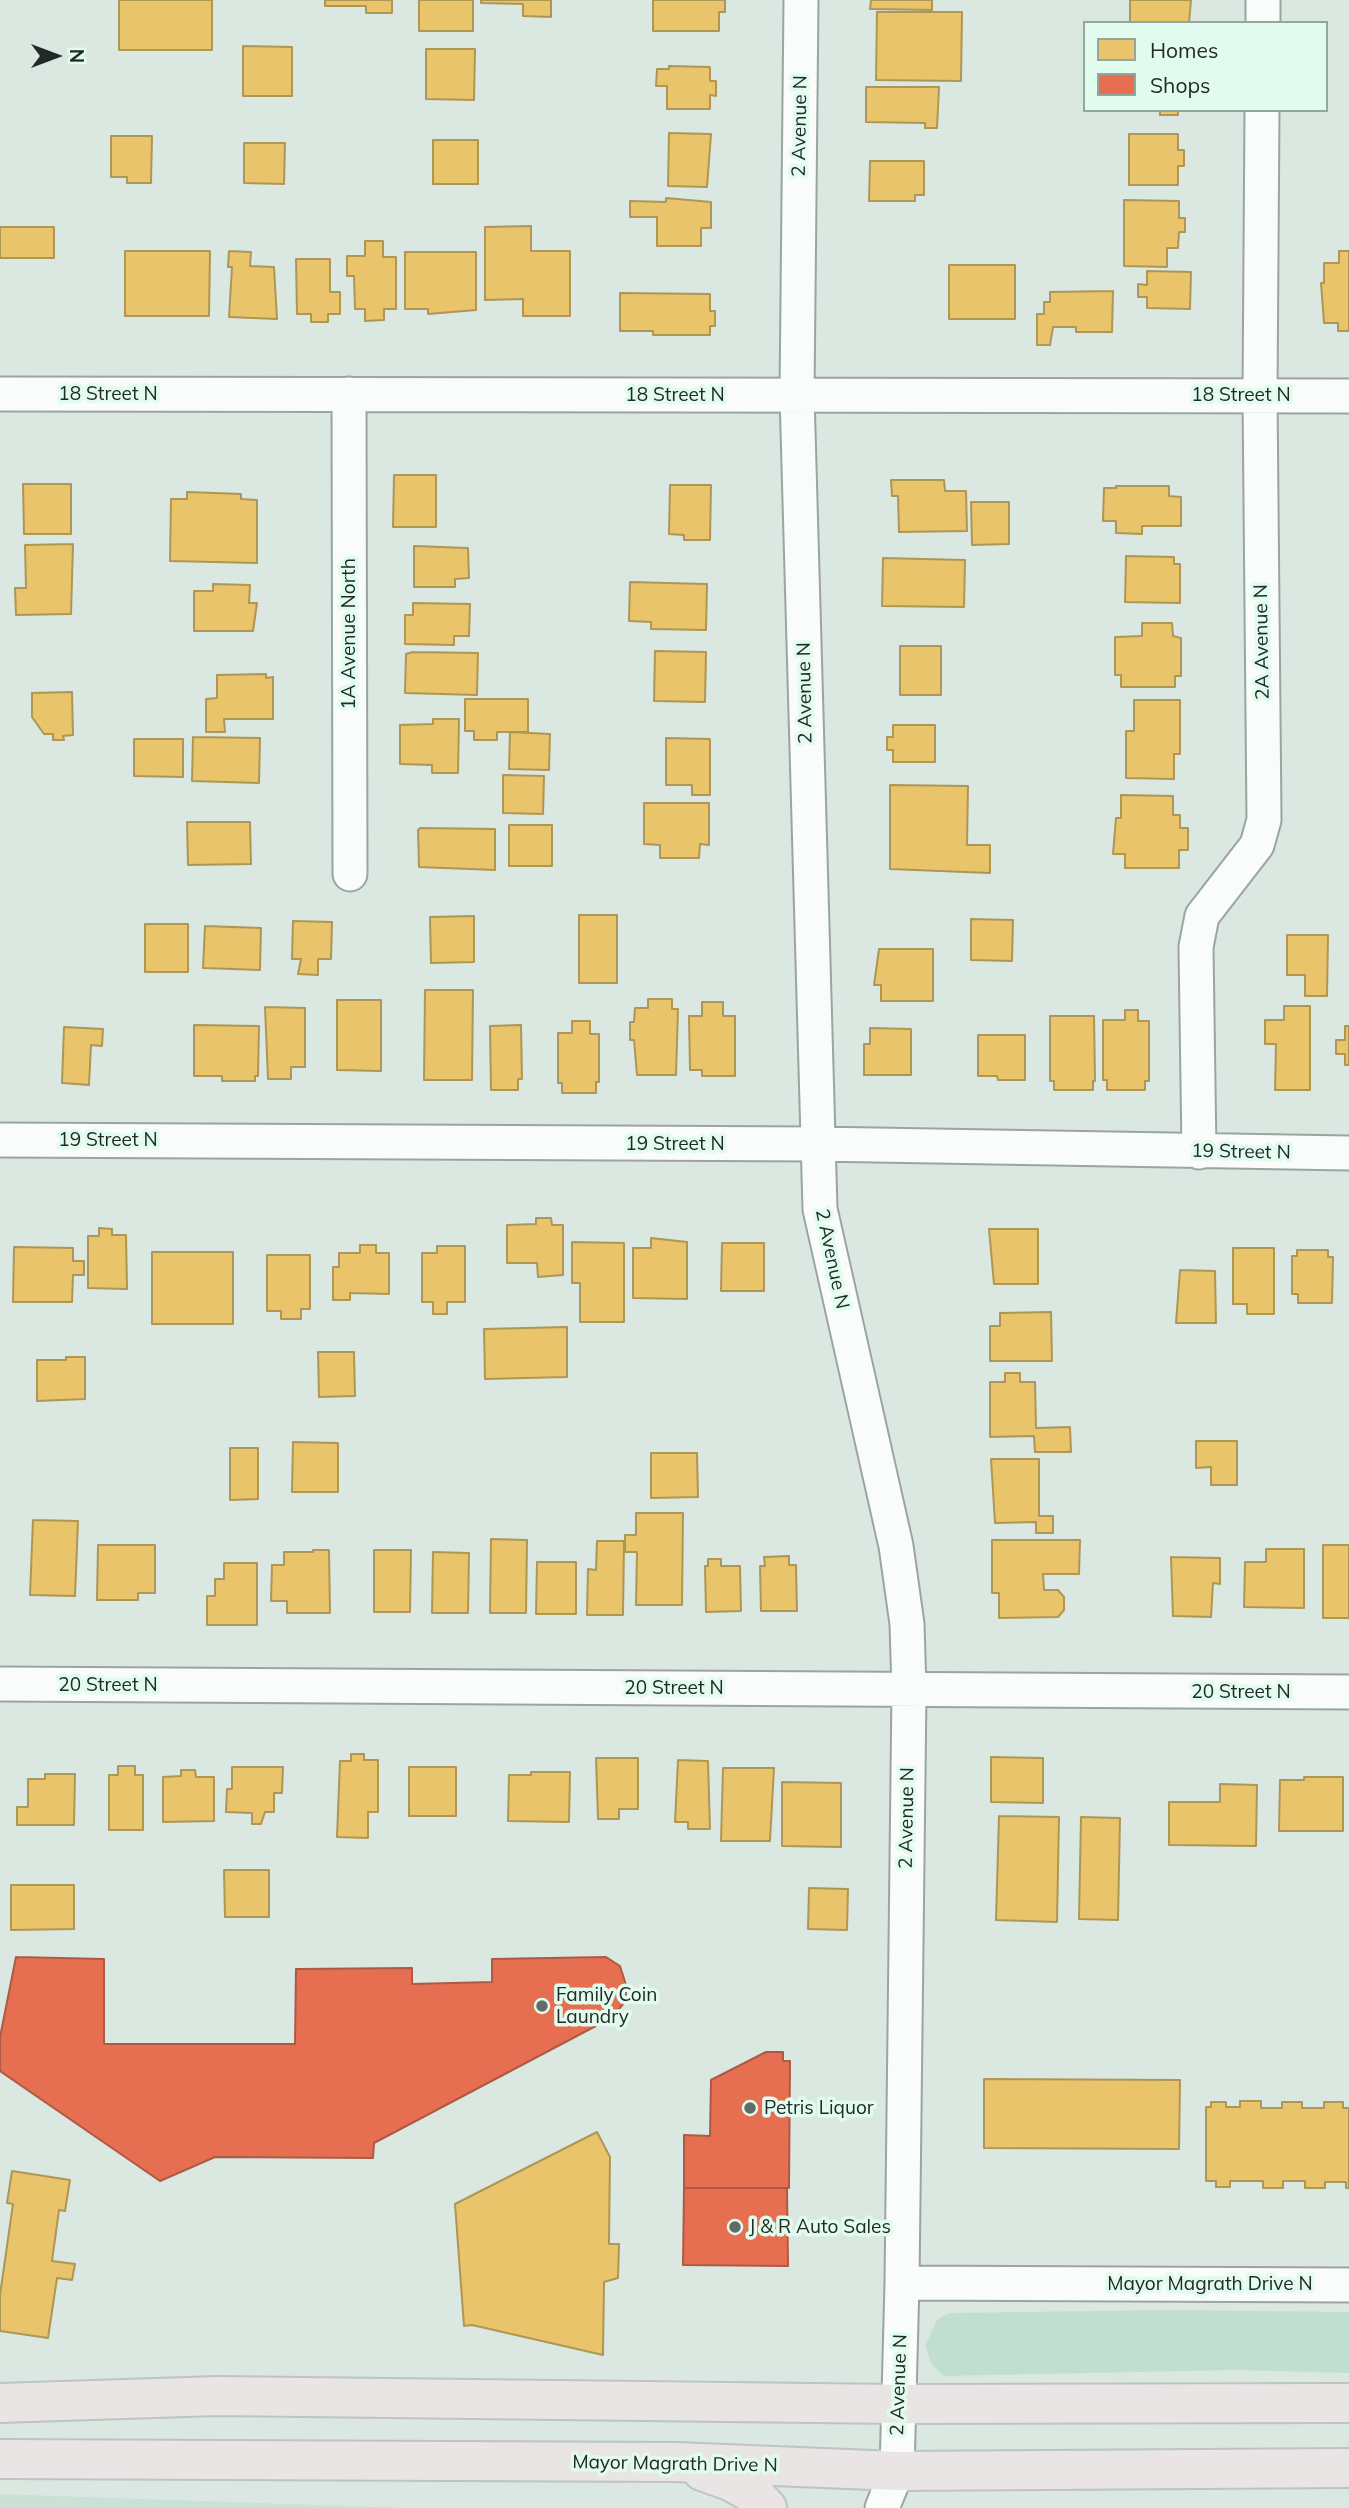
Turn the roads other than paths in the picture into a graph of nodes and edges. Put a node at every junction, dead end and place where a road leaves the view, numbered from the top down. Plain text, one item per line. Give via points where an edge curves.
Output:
1 (802, 0) edge
2 (1263, 0) edge
3 (1263, 21) edge
4 (1262, 112) edge
5 (0, 394) edge
6 (348, 394) junction
7 (797, 395) junction
8 (1260, 396) junction
9 (1349, 396) edge
10 (350, 874) dead end
11 (0, 1140) edge
12 (816, 1144) junction
13 (1199, 1152) junction
14 (1349, 1153) edge
15 (0, 1684) edge
16 (909, 1690) junction
17 (1349, 1692) edge
18 (902, 2283) junction
19 (1349, 2285) edge
20 (0, 2403) edge
21 (1349, 2403) edge
22 (897, 2404) junction
23 (0, 2459) edge
24 (676, 2462) junction
25 (1349, 2468) edge
26 (897, 2471) junction
27 (767, 2508) edge
28 (882, 2508) edge

1 - 7 street, 2 Avenue N
2 - 3 street
4 - 8 street, 2A Avenue N
5 - 6 street, 18 Street N
6 - 7 street, 18 Street N
6 - 10 street, 1A Avenue North
7 - 8 street, 18 Street N
7 - 12 street, 2 Avenue N
8 - 9 street, 18 Street N
8 - 13 street, 2A Avenue N via 1264,820 1257,845 1202,916 1195,947
11 - 12 street, 19 Street N
12 - 13 street, 19 Street N
12 - 16 street, 2 Avenue N via 820,1209 896,1546 907,1624
13 - 14 street, 19 Street N
15 - 16 street, 20 Street N
16 - 17 street, 20 Street N
16 - 18 street, 2 Avenue N
18 - 19 street, Mayor Magrath Drive N
18 - 22 street, 2 Avenue N
20 - 22 main road via 218,2396
21 - 22 main road
22 - 26 street, 2 Avenue N
23 - 24 main road, Mayor Magrath Drive N
24 - 26 main road, Mayor Magrath Drive N
24 - 27 main road via 730,2481
25 - 26 main road, Mayor Magrath Drive N
26 - 28 street, 2 Avenue N

